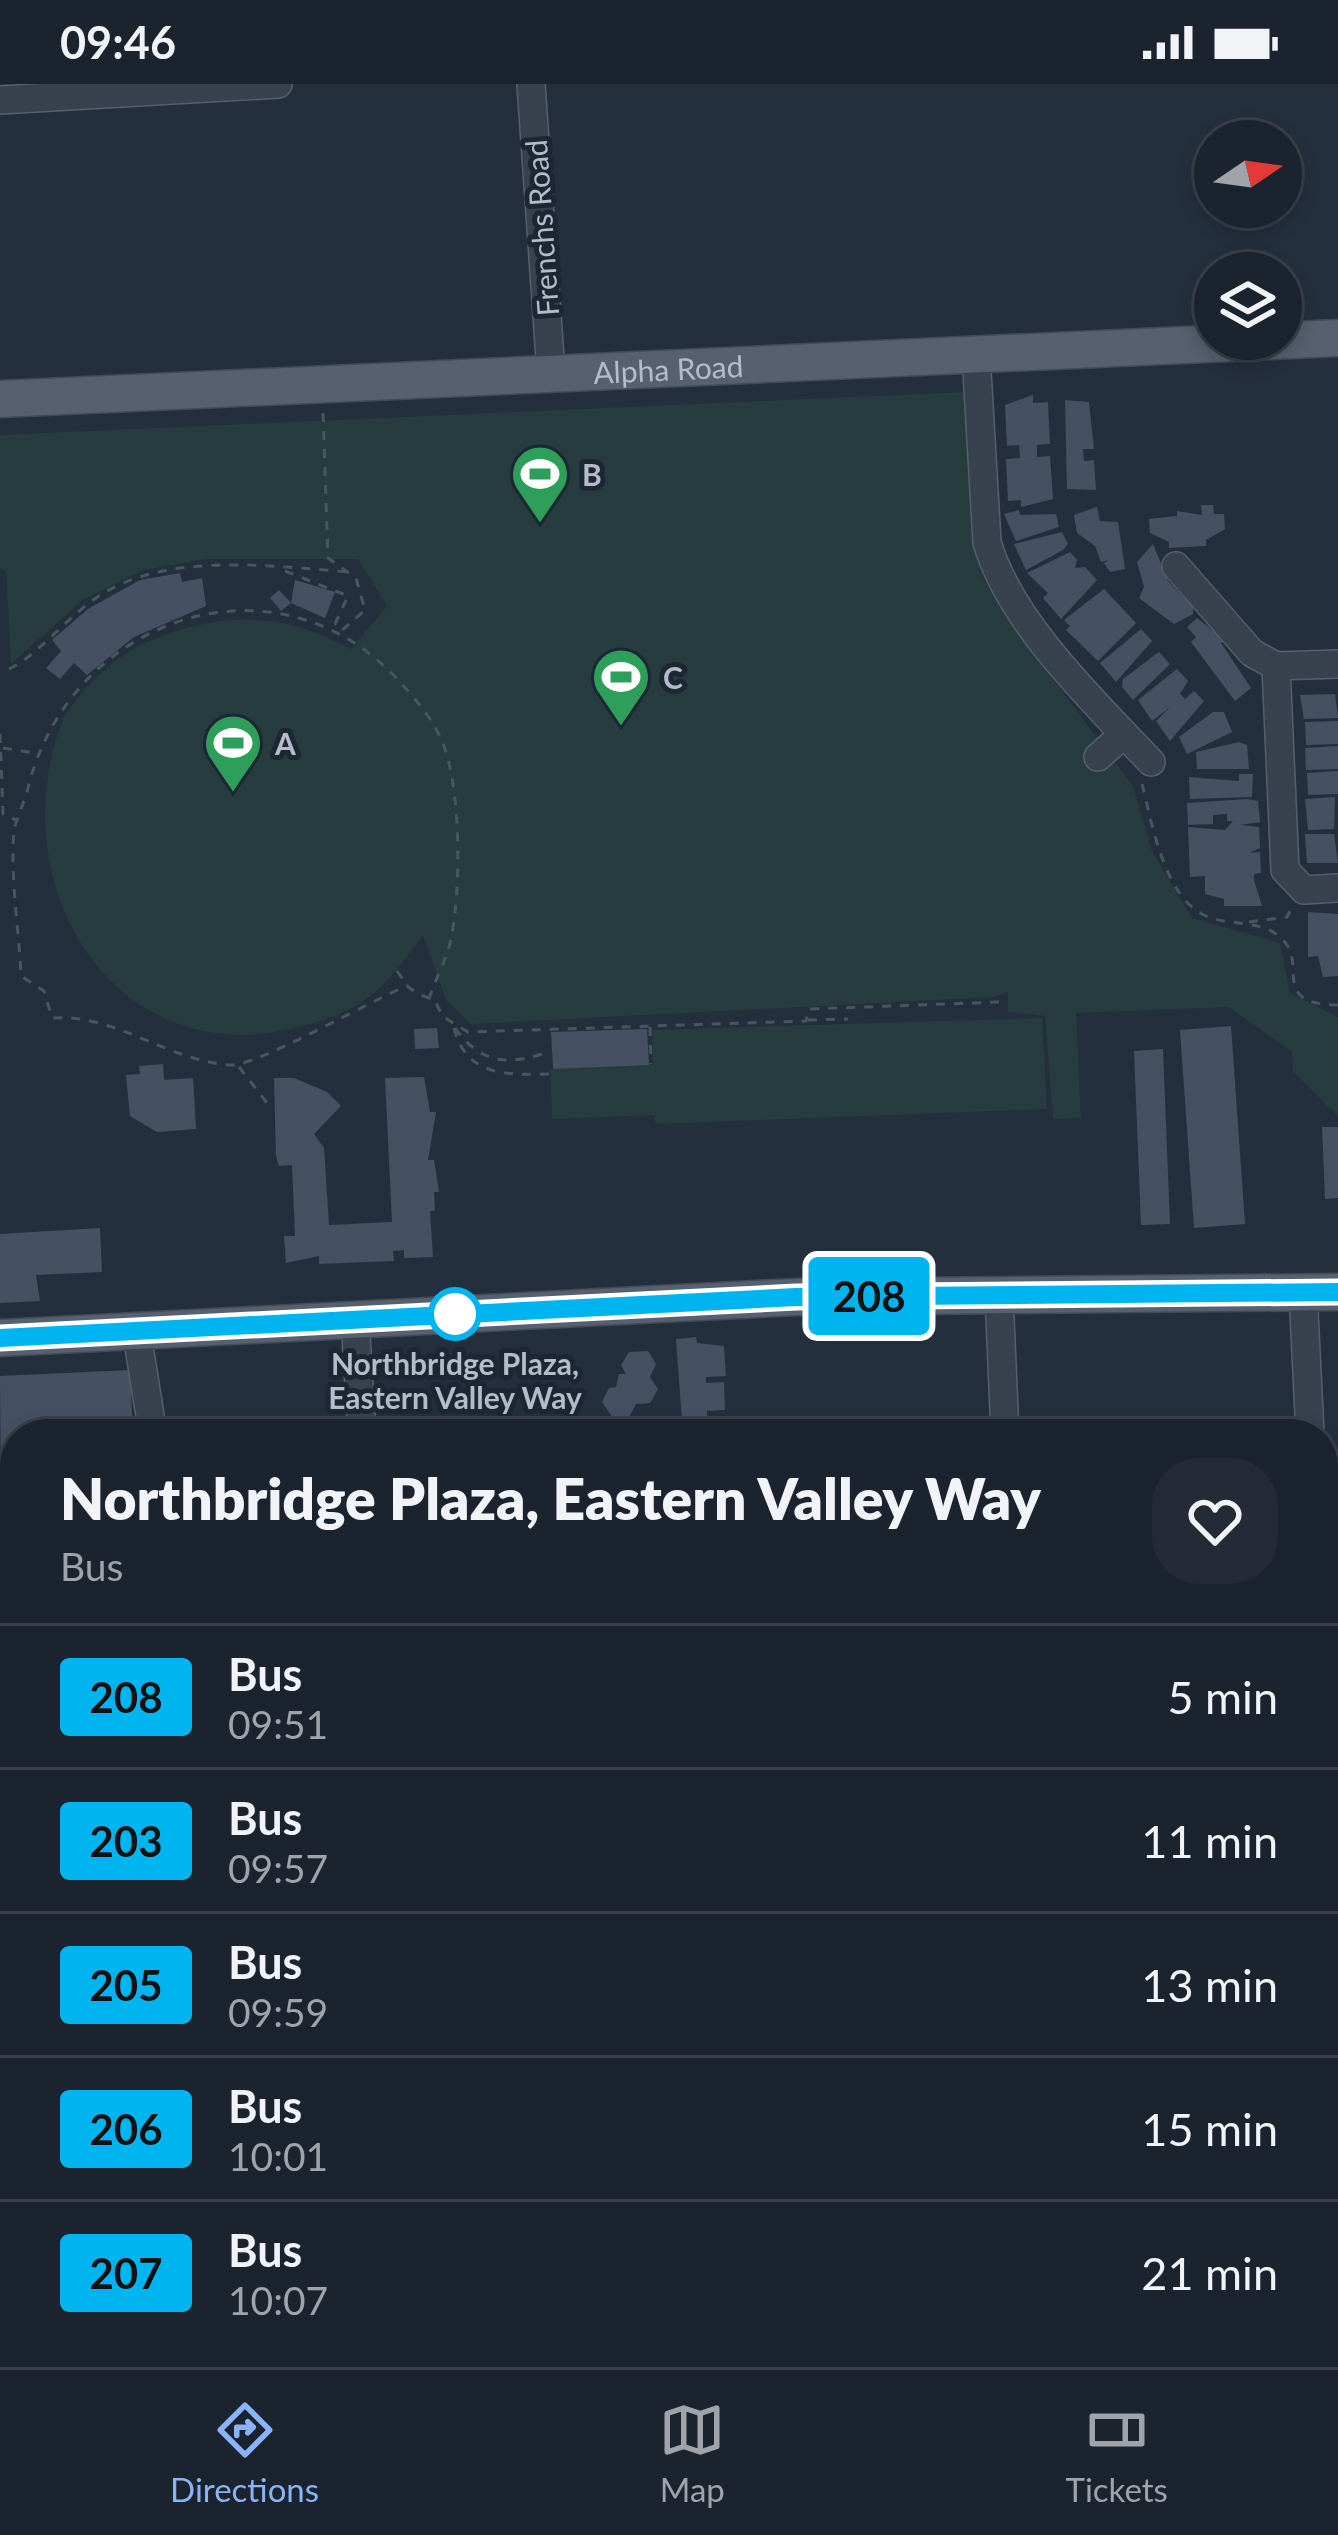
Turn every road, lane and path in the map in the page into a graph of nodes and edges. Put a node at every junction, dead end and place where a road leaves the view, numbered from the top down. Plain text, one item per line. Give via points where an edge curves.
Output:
1 (278, 84) edge
2 (531, 84) edge
3 (0, 100) edge
4 (1338, 338) edge
5 (976, 354) junction
6 (551, 373) junction
7 (0, 399) edge
8 (322, 412) dead end
9 (1176, 566) dead end
10 (278, 569) junction
11 (348, 572) junction
12 (328, 622) dead end
13 (339, 633) junction
14 (1338, 664) edge
15 (1276, 666) junction
16 (9, 669) dead end
17 (0, 734) edge
18 (1124, 734) junction
19 (0, 748) edge
20 (37, 754) junction
21 (1098, 757) dead end
22 (1145, 769) joint
23 (18, 820) junction
24 (1338, 888) edge
25 (1304, 890) junction
26 (1246, 922) junction
27 (397, 970) dead end
28 (407, 986) junction
29 (429, 999) junction
30 (999, 1002) dead end
31 (1338, 1005) edge
32 (848, 1019) dead end
33 (806, 1021) junction
34 (650, 1025) junction
35 (454, 1027) junction
36 (550, 1052) dead end
37 (651, 1064) dead end
38 (238, 1065) junction
39 (550, 1074) dead end
40 (271, 1108) dead end
41 (1321, 1292) edge
42 (999, 1295) junction
43 (355, 1318) junction
44 (136, 1328) junction
45 (0, 1338) edge
46 (151, 1419) edge
47 (362, 1419) edge
48 (1004, 1419) edge
49 (1311, 1419) edge

1 - 3 street
2 - 6 street, Frenchs Road
4 - 5 main road, Alpha Road
5 - 6 main road, Alpha Road
5 - 18 street via 994,569
6 - 7 main road, Alpha Road
8 - 11 path via 328,558
9 - 15 street via 1252,653
10 - 11 path
10 - 12 path via 348,596
10 - 16 path via 137,578 67,618
11 - 13 path via 365,610
13 - 20 path via 266,610 214,611 169,625 136,639 74,690
13 - 29 path via 379,658 445,747 455,796 453,923
14 - 15 street
15 - 25 street via 1282,859
17 - 19 path
18 - 21 street
18 - 22 street
19 - 20 path
19 - 23 path via 3,814
20 - 23 path
22 - 26 path via 1180,895 1204,916
23 - 38 path via 21,976 44,991 52,1018 90,1020 167,1051
24 - 25 street
25 - 26 path via 1287,916
26 - 31 path via 1286,944 1298,995
27 - 28 path
28 - 29 path
28 - 38 path
29 - 35 path
30 - 33 path via 808,1009
32 - 33 path
33 - 34 path
34 - 35 path
34 - 37 path
35 - 36 path via 495,1061
35 - 39 path via 458,1047 480,1066
38 - 40 path
41 - 42 main road
41 - 49 street
42 - 43 main road
42 - 48 street
43 - 44 main road
43 - 47 street
44 - 45 main road
44 - 46 street

